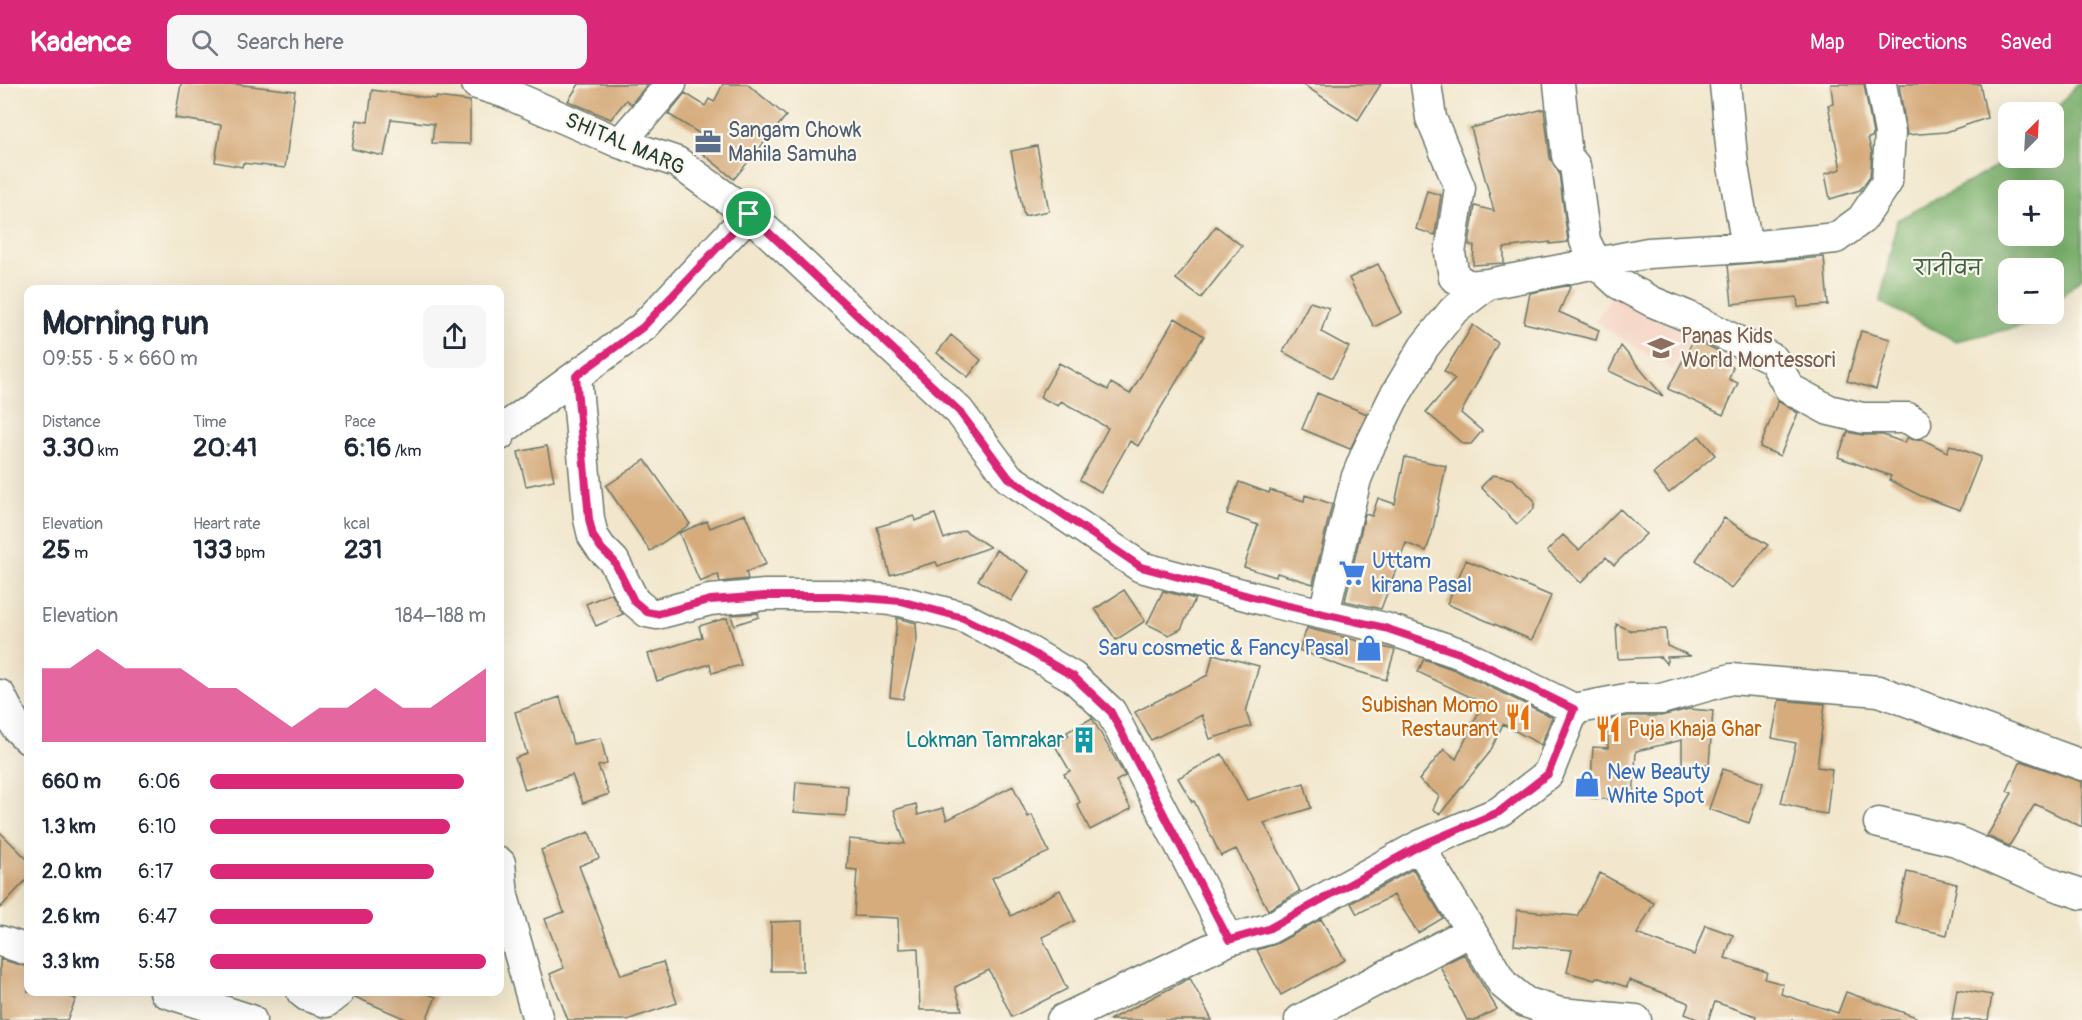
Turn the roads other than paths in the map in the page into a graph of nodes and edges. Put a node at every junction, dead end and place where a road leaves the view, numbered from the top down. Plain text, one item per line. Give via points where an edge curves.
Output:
1 (477, 84) edge
2 (671, 84) edge
3 (1426, 84) edge
4 (1559, 84) edge
5 (1725, 84) edge
6 (1881, 84) edge
7 (620, 143) junction
8 (749, 214) junction
9 (1747, 247) junction
10 (1596, 263) junction
11 (1488, 284) junction
12 (576, 376) junction
13 (1916, 423) dead end
14 (504, 429) edge
15 (1324, 613) junction
16 (0, 695) edge
17 (1574, 709) junction
18 (24, 735) edge
19 (2082, 765) edge
20 (1879, 823) dead end
21 (1419, 846) junction
22 (2082, 894) edge
23 (504, 900) edge
24 (1471, 931) junction
25 (0, 940) edge
26 (1229, 940) junction
27 (24, 949) edge
28 (177, 996) edge
29 (1556, 1016) edge
30 (251, 1020) edge
31 (538, 1020) edge
32 (1062, 1020) edge
33 (1300, 1020) edge
34 (1636, 1020) edge

1 - 7 street, SHITAL MARG
2 - 7 street
3 - 11 street via 1431,118 1460,189 1450,253 1454,277 1469,286
4 - 10 street via 1567,156 1575,166 1585,241
5 - 9 street via 1733,166
6 - 9 street via 1890,133 1887,182 1862,219 1836,238
7 - 8 street, SHITAL MARG via 677,162
8 - 12 street via 643,327
8 - 15 street, SHITAL MARG via 959,411 1009,478 1141,567
9 - 10 street via 1648,253
10 - 11 street
10 - 13 street via 1620,284 1653,302 1773,359 1790,389 1829,410 1863,418 1908,418
11 - 15 street via 1453,311 1424,347 1366,452
12 - 14 street
12 - 26 street via 593,536 614,561 634,601 647,612 657,614 710,600 765,596 850,596 901,601 963,618 1073,676 1111,712
15 - 17 street, SHITAL MARG via 1462,654
16 - 18 street
17 - 19 street via 1626,699 1661,699 1731,679 1879,691
17 - 21 street via 1548,774 1499,812
20 - 22 street via 1956,841
21 - 24 street
21 - 26 street via 1268,929
23 - 31 street
24 - 29 street via 1503,984 1526,1002
24 - 33 street
25 - 27 street
26 - 32 street
28 - 30 street
29 - 34 street

